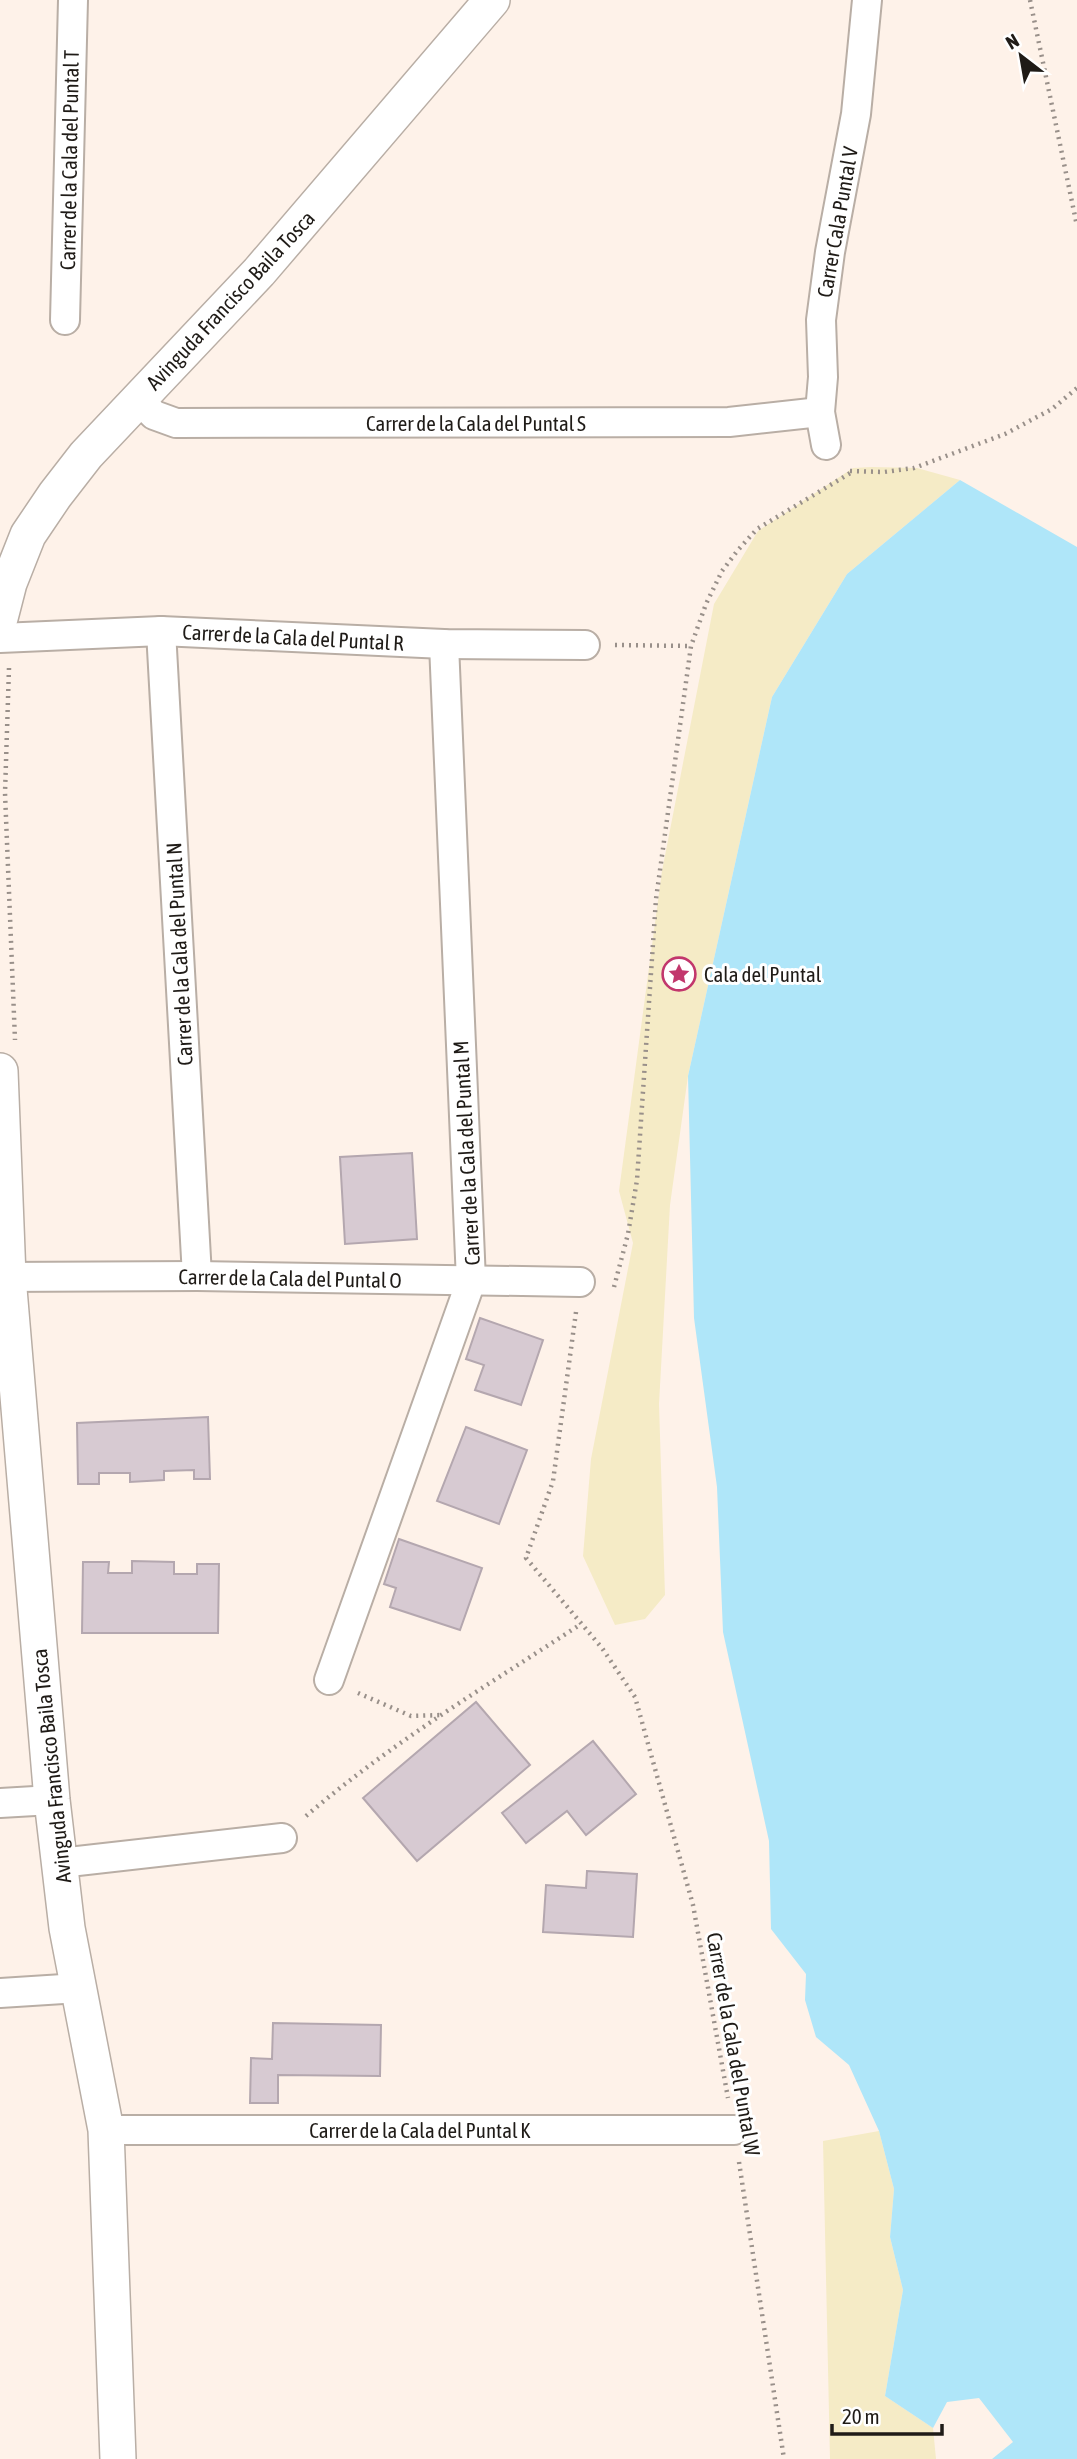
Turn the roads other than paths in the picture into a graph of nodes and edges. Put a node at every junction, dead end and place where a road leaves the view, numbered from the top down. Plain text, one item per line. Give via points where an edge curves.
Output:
1 (73, 0) edge
2 (492, 0) edge
3 (867, 0) edge
4 (65, 320) dead end
5 (139, 400) junction
6 (820, 412) junction
7 (826, 445) dead end
8 (161, 631) junction
9 (3, 632) edge
10 (444, 644) junction
11 (585, 645) road end
12 (4, 1078) edge
13 (197, 1276) junction
14 (4, 1277) edge
15 (471, 1282) junction
16 (580, 1282) road end
17 (329, 1680) road end
18 (52, 1800) junction
19 (0, 1803) edge
20 (282, 1838) road end
21 (60, 1863) junction
22 (79, 1988) junction
23 (0, 1993) edge
24 (106, 2130) junction
25 (734, 2130) road end
26 (118, 2459) edge

1 - 4 street, Carrer de la Cala del Puntal T
2 - 5 street, Avinguda Francisco Baila Tosca via 259,272
3 - 6 street, Carrer Cala Puntal V via 856,114 821,320
5 - 6 street, Carrer de la Cala del Puntal S via 153,415 176,423 729,422
5 - 9 street, Avinguda Francisco Baila Tosca via 86,455 28,535 9,583
6 - 7 street, Carrer Cala Puntal V
8 - 9 street, Carrer de la Cala del Puntal R
8 - 10 street, Carrer de la Cala del Puntal R
8 - 13 street, Carrer de la Cala del Puntal N
10 - 11 street, Carrer de la Cala del Puntal R
10 - 15 street, Carrer de la Cala del Puntal M
12 - 14 street, Avinguda Francisco Baila Tosca
13 - 14 street, Carrer de la Cala del Puntal O
13 - 15 street, Carrer de la Cala del Puntal O
14 - 18 street, Avinguda Francisco Baila Tosca
15 - 16 street, Carrer de la Cala del Puntal O
15 - 17 street, Carrer de la Cala del Puntal M
18 - 19 street
18 - 21 street, Avinguda Francisco Baila Tosca
20 - 21 street
21 - 22 street, Avinguda Francisco Baila Tosca
22 - 23 street
22 - 24 street, Avinguda Francisco Baila Tosca
24 - 25 street, Carrer de la Cala del Puntal K
24 - 26 street, Avinguda Francisco Baila Tosca

